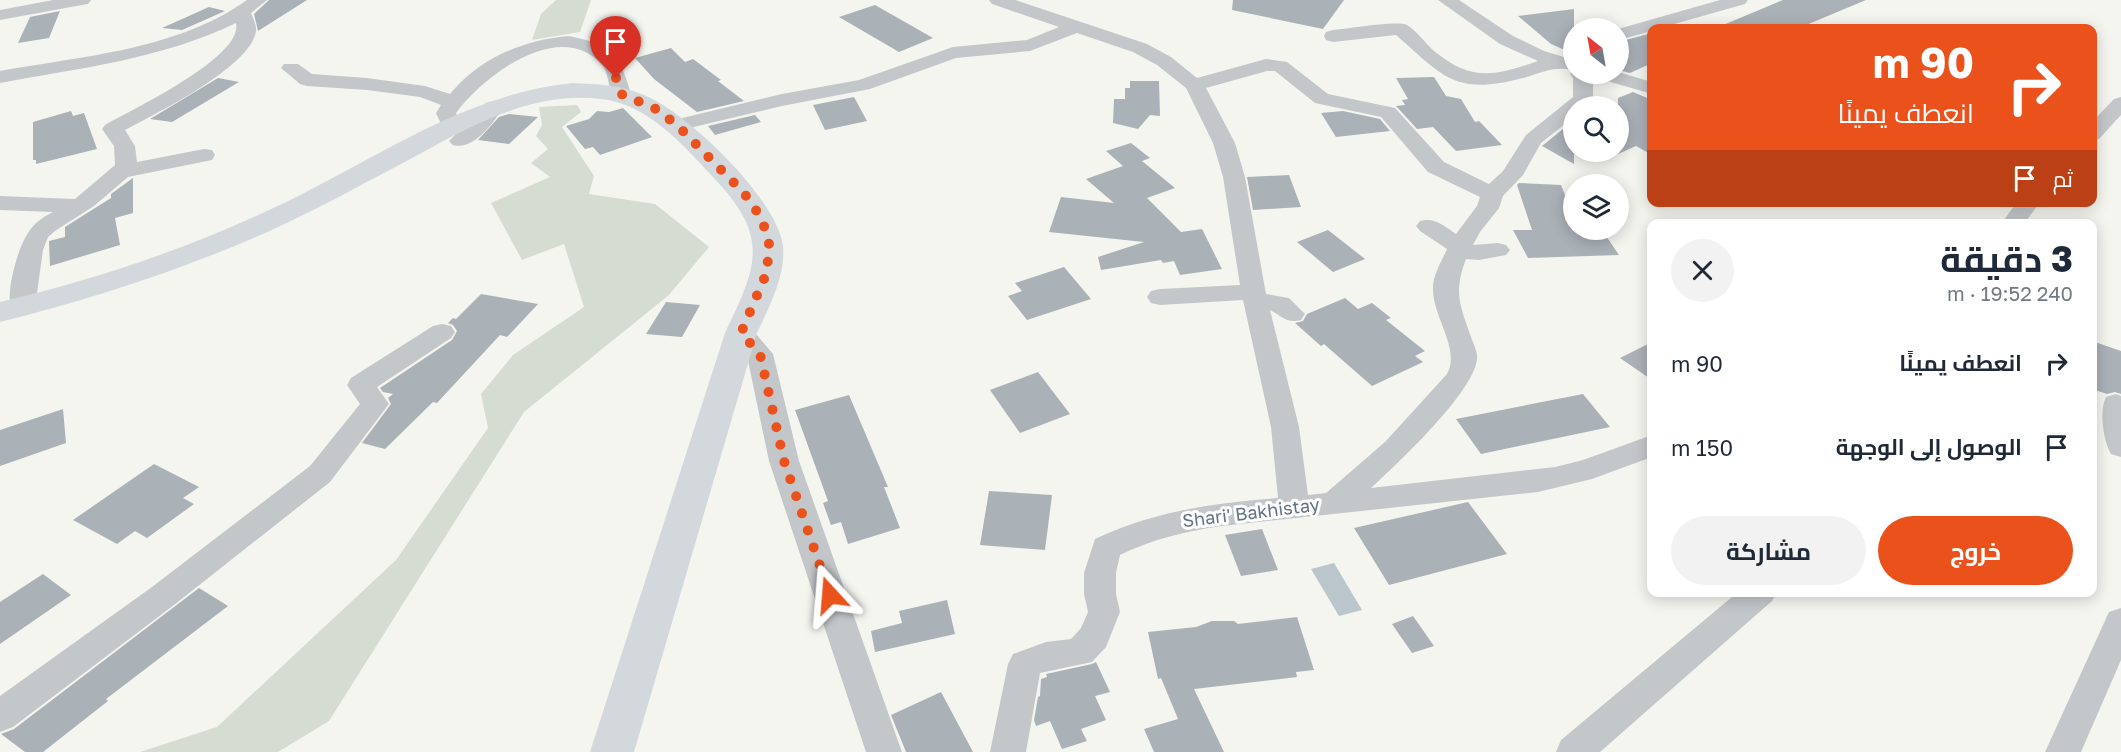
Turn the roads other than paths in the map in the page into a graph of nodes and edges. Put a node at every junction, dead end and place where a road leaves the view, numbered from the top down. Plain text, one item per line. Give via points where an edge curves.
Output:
1 (82, 0) edge
2 (998, 0) edge
3 (1447, 0) edge
4 (1739, 0) edge
5 (250, 7) edge
6 (0, 15) edge
7 (1655, 24) edge
8 (1647, 26) edge
9 (1075, 27) junction
10 (1629, 31) edge
11 (1333, 36) dead end
12 (1629, 37) edge
13 (1647, 42) edge
14 (17, 53) dead end
15 (1563, 63) edge
16 (1563, 65) edge
17 (291, 68) dead end
18 (21, 73) junction
19 (0, 76) edge
20 (1629, 81) edge
21 (1194, 85) junction
22 (1647, 87) edge
23 (621, 94) junction
24 (2121, 103) edge
25 (1563, 116) edge
26 (455, 122) junction
27 (677, 125) junction
28 (2097, 129) edge
29 (204, 155) dead end
30 (120, 172) junction
31 (1492, 194) junction
32 (0, 203) edge
33 (80, 206) junction
34 (2025, 207) edge
35 (2016, 219) edge
36 (1428, 226) dead end
37 (1459, 249) junction
38 (1498, 250) dead end
39 (1254, 296) junction
40 (1161, 297) dead end
41 (11, 309) edge
42 (1292, 314) dead end
43 (442, 332) dead end
44 (741, 333) junction
45 (2116, 404) dead end
46 (1647, 447) edge
47 (2121, 447) edge
48 (1334, 504) junction
49 (1294, 508) junction
50 (1755, 597) edge
51 (2121, 622) edge
52 (0, 716) edge
53 (612, 752) edge
54 (884, 752) edge
55 (1008, 752) edge
56 (1574, 752) edge
57 (2063, 752) edge

1 - 6 street
2 - 9 street
3 - 15 street via 1519,48
4 - 7 street
5 - 18 street via 215,28 179,40
5 - 30 street via 242,43 214,69 112,129 127,150 126,167
8 - 10 street
9 - 21 street via 1140,48
9 - 27 street via 1030,45 953,53 863,85
11 - 16 street via 1400,28 1448,70 1474,78
12 - 13 street
14 - 18 street
17 - 26 street via 307,80 424,92 439,99
18 - 19 street
20 - 22 street
21 - 31 street via 1266,65 1280,66 1322,99 1388,112 1436,167
21 - 39 street via 1224,143 1234,177
23 - 26 main road via 571,91 519,98
23 - 26 street via 607,57 592,46 564,41 536,46 495,64
23 - 27 main road via 656,109
24 - 28 street
25 - 31 street via 1533,139 1512,175
26 - 41 main road via 290,211 166,263 81,292
27 - 44 main road via 744,193 762,219 769,244 767,272
29 - 30 street
30 - 33 street
31 - 37 street via 1488,207
32 - 33 street
33 - 41 street via 47,225 37,236 23,285
34 - 35 street
36 - 37 street
37 - 38 street via 1479,254
37 - 48 street via 1445,290 1464,354 1464,367 1457,380 1395,449
39 - 40 street
39 - 42 street via 1280,304
39 - 49 street via 1285,427
43 - 52 street via 361,385 375,404 320,474 163,596 50,666
44 - 53 main road
44 - 54 street via 760,354 784,461
45 - 47 street
46 - 48 street, Shari' Bakhistay via 1568,475
48 - 49 street, Shari' Bakhistay
49 - 55 street, Shari' Bakhistay via 1222,513 1164,524 1129,535 1106,548 1100,573 1104,612 1094,637 1080,652 1025,664
50 - 56 street
51 - 57 street

